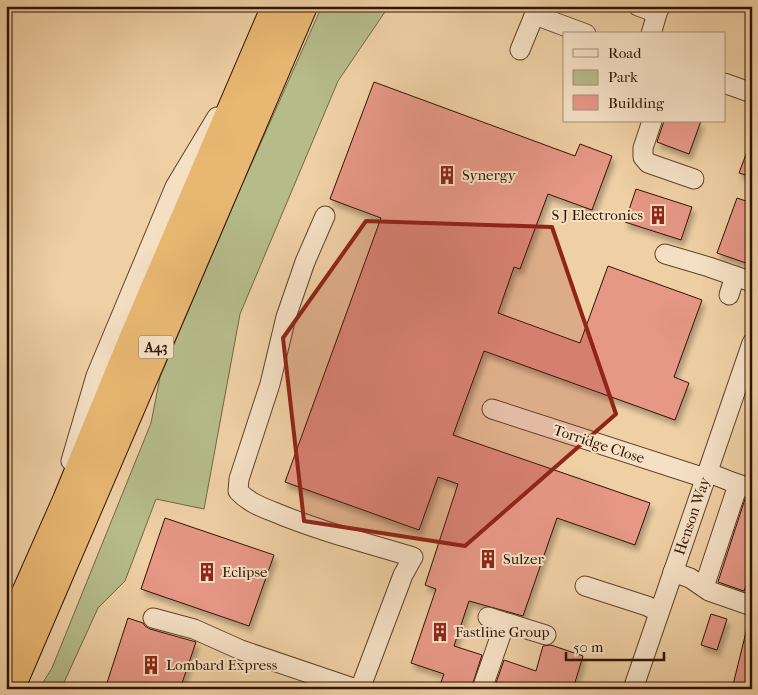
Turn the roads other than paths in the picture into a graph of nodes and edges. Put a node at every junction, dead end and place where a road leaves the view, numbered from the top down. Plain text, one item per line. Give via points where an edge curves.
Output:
1 (276, 6) edge
2 (302, 6) edge
3 (638, 6) edge
4 (659, 10) edge
5 (536, 11) edge
6 (582, 32) edge
7 (652, 32) edge
8 (520, 50) dead end
9 (726, 84) edge
10 (752, 93) edge
11 (652, 122) edge
12 (694, 179) dead end
13 (325, 216) dead end
14 (665, 254) dead end
15 (744, 279) edge
16 (729, 295) dead end
17 (752, 342) edge
18 (492, 409) dead end
19 (706, 475) junction
20 (745, 487) edge
21 (673, 572) junction
22 (585, 586) dead end
23 (704, 587) junction
24 (752, 606) edge
25 (659, 612) junction
26 (153, 618) dead end
27 (546, 635) dead end
28 (6, 638) edge
29 (10, 689) edge
30 (356, 689) edge
31 (360, 689) edge
32 (482, 689) edge
33 (633, 689) edge

1 - 28 highway, A43
2 - 29 highway, A43
3 - 4 street
4 - 7 street
5 - 6 street
5 - 8 street
9 - 10 street
11 - 12 street via 643,148 648,163
13 - 31 street via 304,262 286,317 238,491 257,505 302,524 413,557
14 - 15 street
15 - 16 street
17 - 19 street, Henson Way
18 - 19 street, Torridge Close
19 - 20 street, Torridge Close
19 - 21 street, Henson Way
20 - 23 street
21 - 23 street
21 - 25 street, Henson Way
22 - 25 street
23 - 24 street
25 - 33 street, Henson Way
26 - 30 street via 194,629 241,650
27 - 32 street via 496,620

